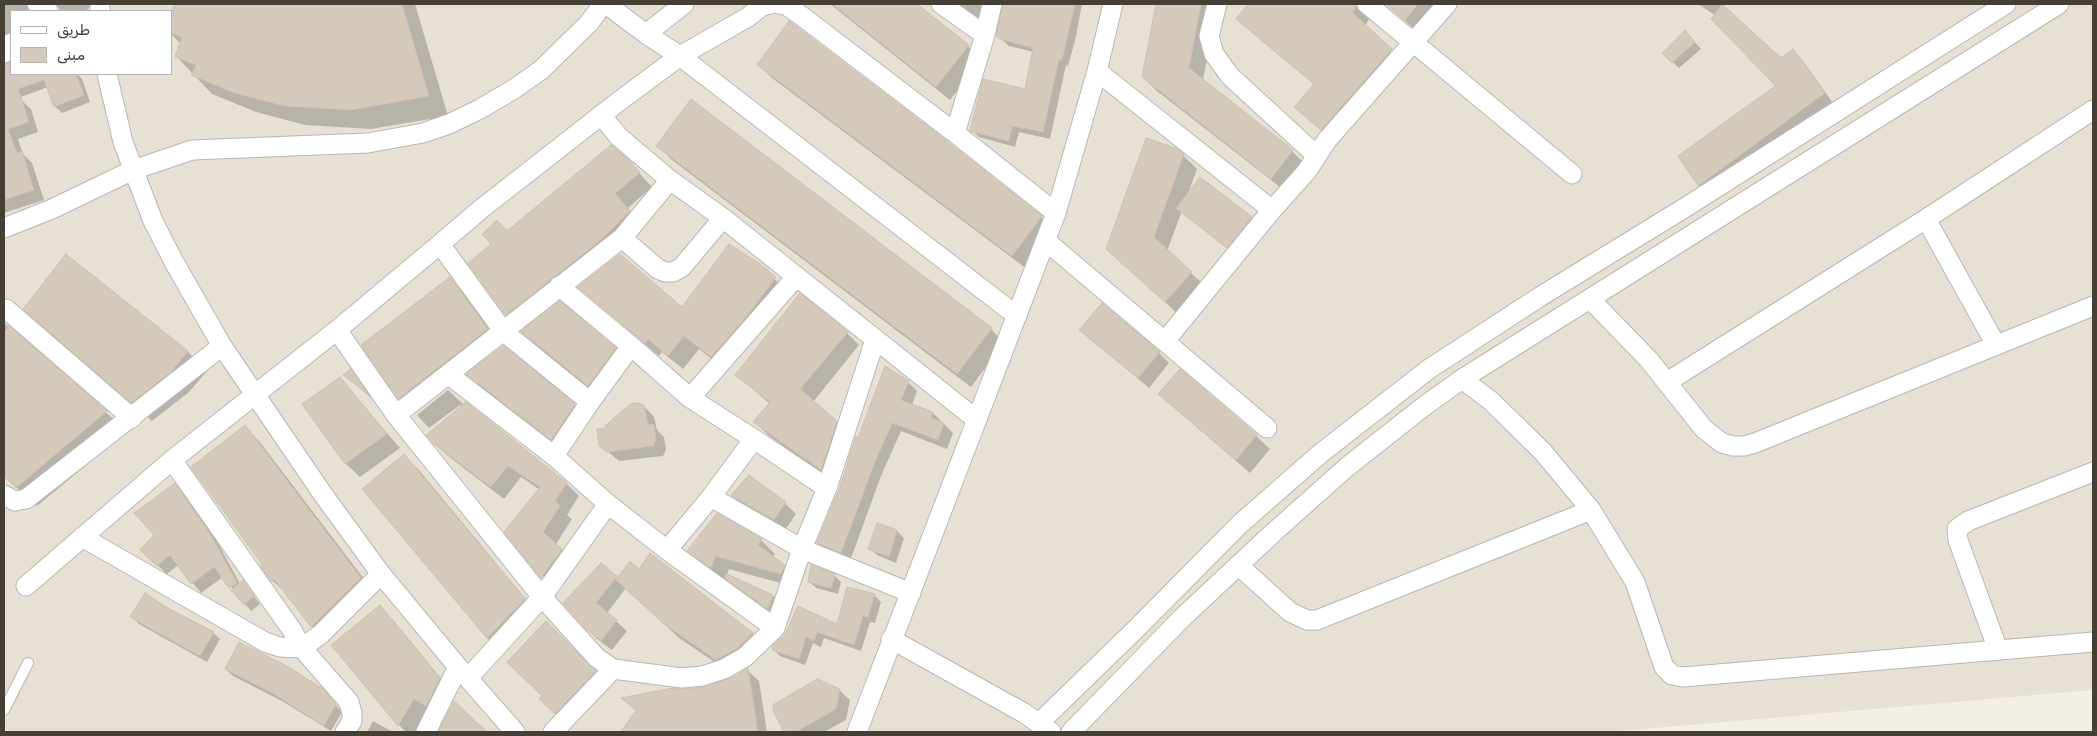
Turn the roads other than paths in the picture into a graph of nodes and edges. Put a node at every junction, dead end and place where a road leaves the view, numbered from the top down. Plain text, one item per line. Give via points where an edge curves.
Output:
1 (605, 4) edge
2 (684, 4) edge
3 (770, 4) edge
4 (779, 4) edge
5 (941, 4) edge
6 (992, 4) edge
7 (1113, 4) edge
8 (1217, 4) edge
9 (1368, 4) edge
10 (1447, 4) edge
11 (2006, 4) edge
12 (2059, 4) edge
13 (646, 34) junction
14 (985, 35) junction
15 (1413, 43) junction
16 (680, 56) junction
17 (1097, 71) junction
18 (107, 75) edge
19 (2093, 110) edge
20 (602, 116) junction
21 (955, 133) junction
22 (1316, 155) junction
23 (133, 170) junction
24 (1572, 174) dead end
25 (670, 180) junction
26 (1272, 210) junction
27 (1056, 213) junction
28 (723, 218) junction
29 (1926, 219) junction
30 (4, 228) edge
31 (622, 238) junction
32 (1046, 241) junction
33 (440, 244) junction
34 (796, 277) junction
35 (559, 286) junction
36 (1590, 299) junction
37 (2093, 306) edge
38 (6, 309) dead end
39 (1017, 316) junction
40 (337, 330) junction
41 (504, 332) junction
42 (875, 340) junction
43 (1164, 341) junction
44 (222, 346) junction
45 (631, 346) junction
46 (1996, 346) junction
47 (449, 375) junction
48 (1462, 379) junction
49 (1667, 382) junction
50 (256, 394) junction
51 (690, 398) junction
52 (590, 402) junction
53 (396, 416) junction
54 (132, 418) junction
55 (977, 420) junction
56 (1267, 428) dead end
57 (754, 439) junction
58 (554, 456) junction
59 (172, 460) junction
60 (2093, 472) edge
61 (827, 488) junction
62 (4, 495) edge
63 (711, 497) junction
64 (608, 504) junction
65 (1591, 510) junction
66 (82, 537) junction
67 (802, 549) junction
68 (667, 550) junction
69 (1238, 565) junction
70 (381, 574) junction
71 (26, 586) dead end
72 (911, 593) junction
73 (542, 598) junction
74 (775, 628) junction
75 (891, 640) junction
76 (2093, 642) edge
77 (302, 648) junction
78 (1998, 650) junction
79 (28, 662) dead end
80 (613, 669) junction
81 (463, 673) junction
82 (4, 710) edge
83 (1045, 728) edge
84 (345, 732) edge
85 (426, 732) edge
86 (515, 732) edge
87 (552, 732) edge
88 (857, 732) edge
89 (1072, 732) edge

1 - 13 street
1 - 23 street via 541,70 480,109 423,133 368,143 192,150
2 - 13 street
3 - 16 street
4 - 21 street via 803,17
5 - 14 street
6 - 14 street
7 - 17 street
8 - 22 street via 1209,36 1214,54 1230,76
9 - 15 street
10 - 15 street
11 - 83 street via 1517,311 1413,381 1321,452 1240,524
12 - 36 street
13 - 16 street
14 - 21 street
15 - 22 street
15 - 24 street
16 - 20 street
16 - 39 street
17 - 26 street
17 - 27 street
18 - 23 street
19 - 29 street
20 - 25 street via 619,137
20 - 33 street
21 - 27 street
22 - 26 street via 1307,171
23 - 30 street
23 - 44 street via 153,221
25 - 28 street
25 - 31 street
26 - 43 street
27 - 32 street
28 - 31 street via 682,267 673,272 658,269
28 - 34 street
29 - 46 street
29 - 49 street
31 - 35 street
32 - 39 street
32 - 43 street
33 - 40 street
33 - 41 street
34 - 42 street
34 - 51 street
35 - 41 street
35 - 45 street
36 - 48 street
36 - 49 street
37 - 46 street
38 - 54 street
39 - 55 street
40 - 50 street
40 - 53 street
41 - 47 street
41 - 52 street
42 - 55 street
42 - 61 street
43 - 56 street
44 - 50 street
44 - 54 street
45 - 51 street
45 - 52 street
46 - 49 street via 1744,446 1722,443 1712,437
47 - 53 street
47 - 58 street
48 - 65 street via 1491,401 1543,452
48 - 69 street via 1347,468
50 - 59 street
50 - 70 street
51 - 57 street
52 - 58 street
53 - 73 street
54 - 62 street via 26,499 15,501
55 - 72 street
57 - 61 street
57 - 63 street
58 - 64 street
59 - 66 street
59 - 77 street
60 - 78 street via 1957,529 1958,540
61 - 67 street
63 - 67 street
63 - 68 street
64 - 68 street
64 - 73 street
65 - 69 street via 1316,620 1307,620 1290,612
65 - 78 street via 1634,582 1664,667 1672,675 1683,677
66 - 71 street
66 - 77 street via 265,642
67 - 72 street
67 - 74 street
68 - 74 street
69 - 89 street
70 - 77 street via 321,634
70 - 81 street
72 - 75 street
73 - 80 street via 596,658
73 - 81 street
74 - 80 street via 745,657 702,676 682,678
75 - 83 street
75 - 88 street
76 - 78 street
77 - 84 street via 349,702 352,721
79 - 82 lane
80 - 87 street
81 - 85 street
81 - 86 street

